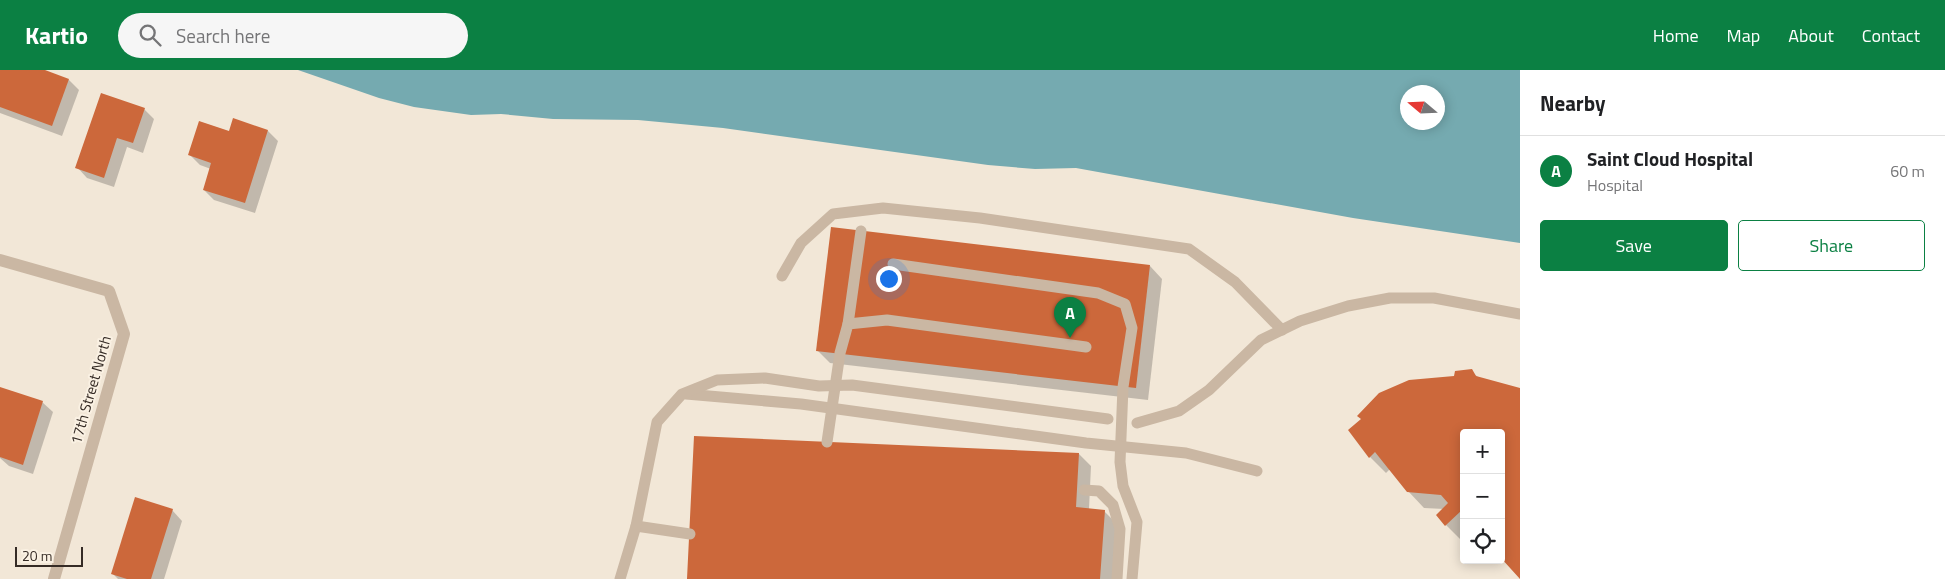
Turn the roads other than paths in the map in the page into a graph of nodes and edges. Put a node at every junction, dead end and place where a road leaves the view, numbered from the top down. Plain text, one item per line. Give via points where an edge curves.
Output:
1 (860, 231) dead end
2 (0, 260) edge
3 (893, 264) dead end
4 (782, 276) dead end
5 (1520, 314) edge
6 (848, 324) junction
7 (1282, 330) junction
8 (1086, 347) dead end
9 (682, 394) junction
10 (1108, 419) dead end
11 (1137, 423) dead end
12 (827, 442) dead end
13 (1257, 471) dead end
14 (1084, 490) dead end
15 (636, 526) junction
16 (690, 534) dead end
17 (54, 579) edge
18 (620, 579) edge
19 (1117, 579) edge
20 (1132, 579) edge

1 - 6 lane
2 - 17 street, 17th Street North via 108,291 124,334
3 - 20 lane via 1098,293 1125,304 1132,328 1123,387 1120,462 1123,486 1137,522
4 - 7 lane via 801,243 833,214 883,208 980,218 1189,249 1235,282
5 - 7 lane via 1434,298 1390,298 1348,306
6 - 8 lane via 887,320
6 - 12 lane via 840,353
7 - 11 lane via 1261,340 1209,390 1179,411
9 - 10 lane via 718,380 765,378 820,386 852,385
9 - 13 lane via 802,404 1086,443 1186,453
9 - 15 lane via 657,422
14 - 19 lane via 1099,491 1113,504 1120,529
15 - 16 lane
15 - 18 lane

